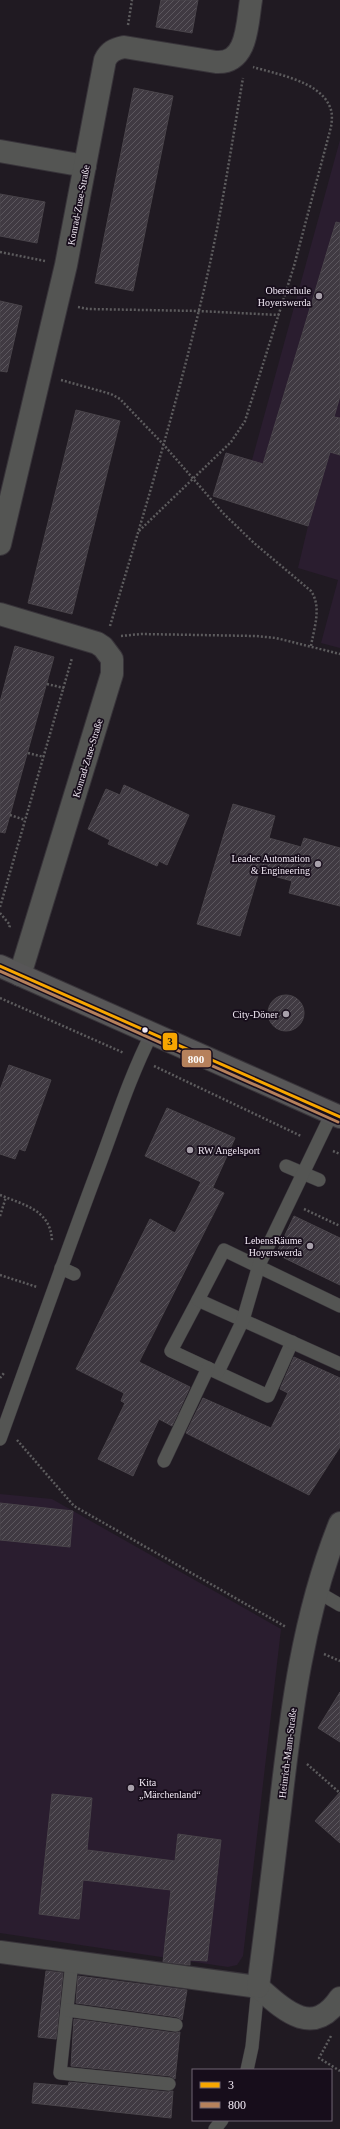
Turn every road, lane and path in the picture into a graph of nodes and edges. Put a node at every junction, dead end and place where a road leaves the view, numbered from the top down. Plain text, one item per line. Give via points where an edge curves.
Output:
1 (132, 0) edge
2 (251, 0) edge
3 (124, 47) junction
4 (238, 63) junction
5 (0, 151) edge
6 (85, 166) junction
7 (0, 252) edge
8 (66, 265) junction
9 (57, 303) junction
10 (199, 310) junction
11 (279, 315) junction
12 (40, 374) junction
13 (163, 444) junction
14 (193, 479) junction
15 (6, 492) edge
16 (139, 532) junction
17 (0, 544) edge
18 (0, 614) edge
19 (104, 644) junction
20 (311, 646) junction
21 (74, 652) dead end
22 (340, 654) edge
23 (47, 684) dead end
24 (64, 688) junction
25 (28, 753) dead end
26 (44, 757) junction
27 (10, 815) dead end
28 (25, 820) junction
29 (0, 887) edge
30 (5, 889) junction
31 (0, 907) edge
32 (0, 914) edge
33 (9, 931) dead end
34 (0, 966) edge
35 (20, 975) junction
36 (0, 998) edge
37 (152, 1033) junction
38 (139, 1059) junction
39 (336, 1115) edge
40 (318, 1143) junction
41 (340, 1154) edge
42 (286, 1166) dead end
43 (303, 1174) junction
44 (319, 1180) dead end
45 (0, 1195) edge
46 (6, 1197) junction
47 (289, 1202) junction
48 (0, 1216) edge
49 (340, 1226) edge
50 (52, 1244) dead end
51 (259, 1265) junction
52 (61, 1268) junction
53 (74, 1274) dead end
54 (0, 1275) edge
55 (39, 1280) dead end
56 (36, 1287) junction
57 (34, 1294) dead end
58 (198, 1300) junction
59 (340, 1306) edge
60 (243, 1320) junction
61 (292, 1342) junction
62 (340, 1364) edge
63 (213, 1370) junction
64 (5, 1426) junction
65 (0, 1439) edge
66 (164, 1461) dead end
67 (340, 1523) edge
68 (316, 1591) junction
69 (340, 1605) edge
70 (305, 1638) junction
71 (287, 1747) junction
72 (340, 1793) edge
73 (0, 1952) edge
74 (72, 1962) junction
75 (258, 1987) junction
76 (340, 1998) edge
77 (67, 2010) junction
78 (322, 2017) junction
79 (176, 2025) dead end
80 (247, 2069) edge
81 (340, 2070) edge
82 (169, 2084) dead end
83 (221, 2121) edge
84 (215, 2129) edge

1 - 3 path
2 - 4 street via 244,40 236,57
3 - 4 street via 216,62
3 - 6 street, Konrad-Zuse-Straße via 115,49 105,60
4 - 10 path via 214,245
4 - 11 path via 302,82 323,96 332,114 331,127
5 - 6 street
6 - 8 street, Konrad-Zuse-Straße
7 - 8 path
8 - 9 street, Konrad-Zuse-Straße
9 - 10 path via 88,309
9 - 12 street, Konrad-Zuse-Straße
10 - 11 path
10 - 13 path
11 - 14 path via 245,422 231,442
12 - 13 path via 106,392 120,399
12 - 15 street, Konrad-Zuse-Straße
13 - 14 path
13 - 16 path
14 - 16 path
14 - 20 path via 222,513 311,591 317,607
15 - 17 street, Konrad-Zuse-Straße
16 - 19 path
18 - 19 street
19 - 20 path via 140,634 256,636
19 - 35 street, Konrad-Zuse-Straße via 112,659 112,674
20 - 22 path
21 - 24 path
23 - 24 path
24 - 26 path
25 - 26 path
26 - 28 path
27 - 28 path
28 - 30 path
29 - 30 path
30 - 31 path
32 - 33 path via 10,925
34 - 35 street
35 - 37 street
36 - 38 path
37 - 38 lane
37 - 39 street
38 - 40 path
38 - 52 lane
39 - 40 lane
40 - 41 path
40 - 43 lane
42 - 43 lane
43 - 44 lane
43 - 47 lane
45 - 46 path
46 - 48 path
46 - 50 path via 45,1217 52,1229
47 - 49 path
47 - 51 lane
51 - 58 lane via 224,1250
51 - 59 lane
51 - 60 lane
52 - 53 lane
52 - 64 lane
54 - 56 path
55 - 56 path
56 - 57 path
58 - 60 lane
58 - 63 lane via 171,1351
60 - 61 lane
60 - 63 lane
61 - 62 lane
61 - 63 lane via 268,1396
63 - 66 lane
64 - 65 lane
64 - 70 path via 74,1506
67 - 68 street, Heinrich-Mann-Straße
68 - 69 lane
68 - 70 street, Heinrich-Mann-Straße
70 - 71 street, Heinrich-Mann-Straße
71 - 72 path
71 - 75 street, Heinrich-Mann-Straße
73 - 74 street
74 - 75 street
74 - 77 lane
75 - 78 street via 278,2004 298,2016 315,2019
75 - 80 lane, Heinrich-Mann-Straße
76 - 78 street
77 - 79 lane
77 - 82 lane via 60,2073
78 - 81 path via 332,2034 319,2058
83 - 84 lane

